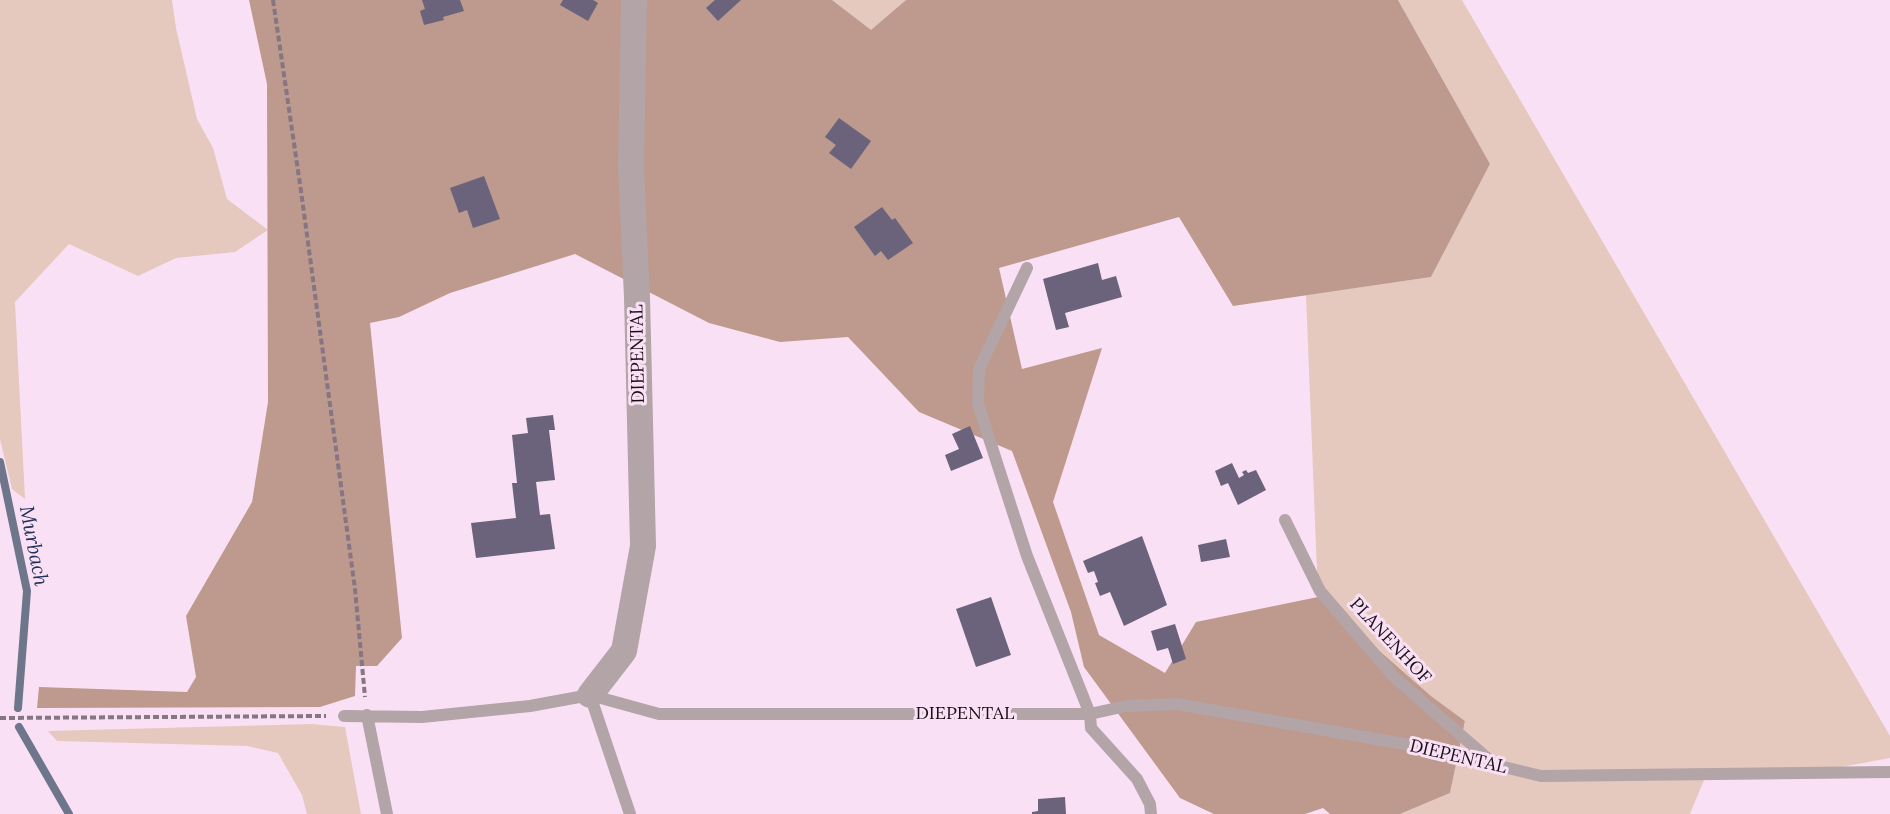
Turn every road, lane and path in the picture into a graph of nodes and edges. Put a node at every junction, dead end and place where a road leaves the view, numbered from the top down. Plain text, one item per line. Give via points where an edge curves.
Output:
1 (273, 0) edge
2 (634, 0) edge
3 (1027, 268) dead end
4 (1285, 520) dead end
5 (590, 695) junction
6 (1090, 714) junction
7 (367, 715) junction
8 (344, 716) joint
9 (0, 718) edge
10 (1495, 765) junction
11 (1890, 772) edge
12 (387, 814) edge
13 (630, 814) edge
14 (1152, 814) edge

1 - 7 path via 355,589
2 - 5 street, DIEPENTAL via 631,168 643,546 624,651
3 - 6 lane via 979,369 978,404 1027,556
4 - 10 lane, PLANENHOF via 1320,591 1394,677
5 - 6 lane, DIEPENTAL via 659,714
5 - 7 lane via 530,706 422,717
5 - 13 lane
6 - 10 lane, DIEPENTAL via 1125,706 1177,704 1421,747
6 - 14 lane via 1091,728 1137,779
7 - 8 lane
7 - 12 lane
8 - 9 path
10 - 11 lane, DIEPENTAL via 1541,777

